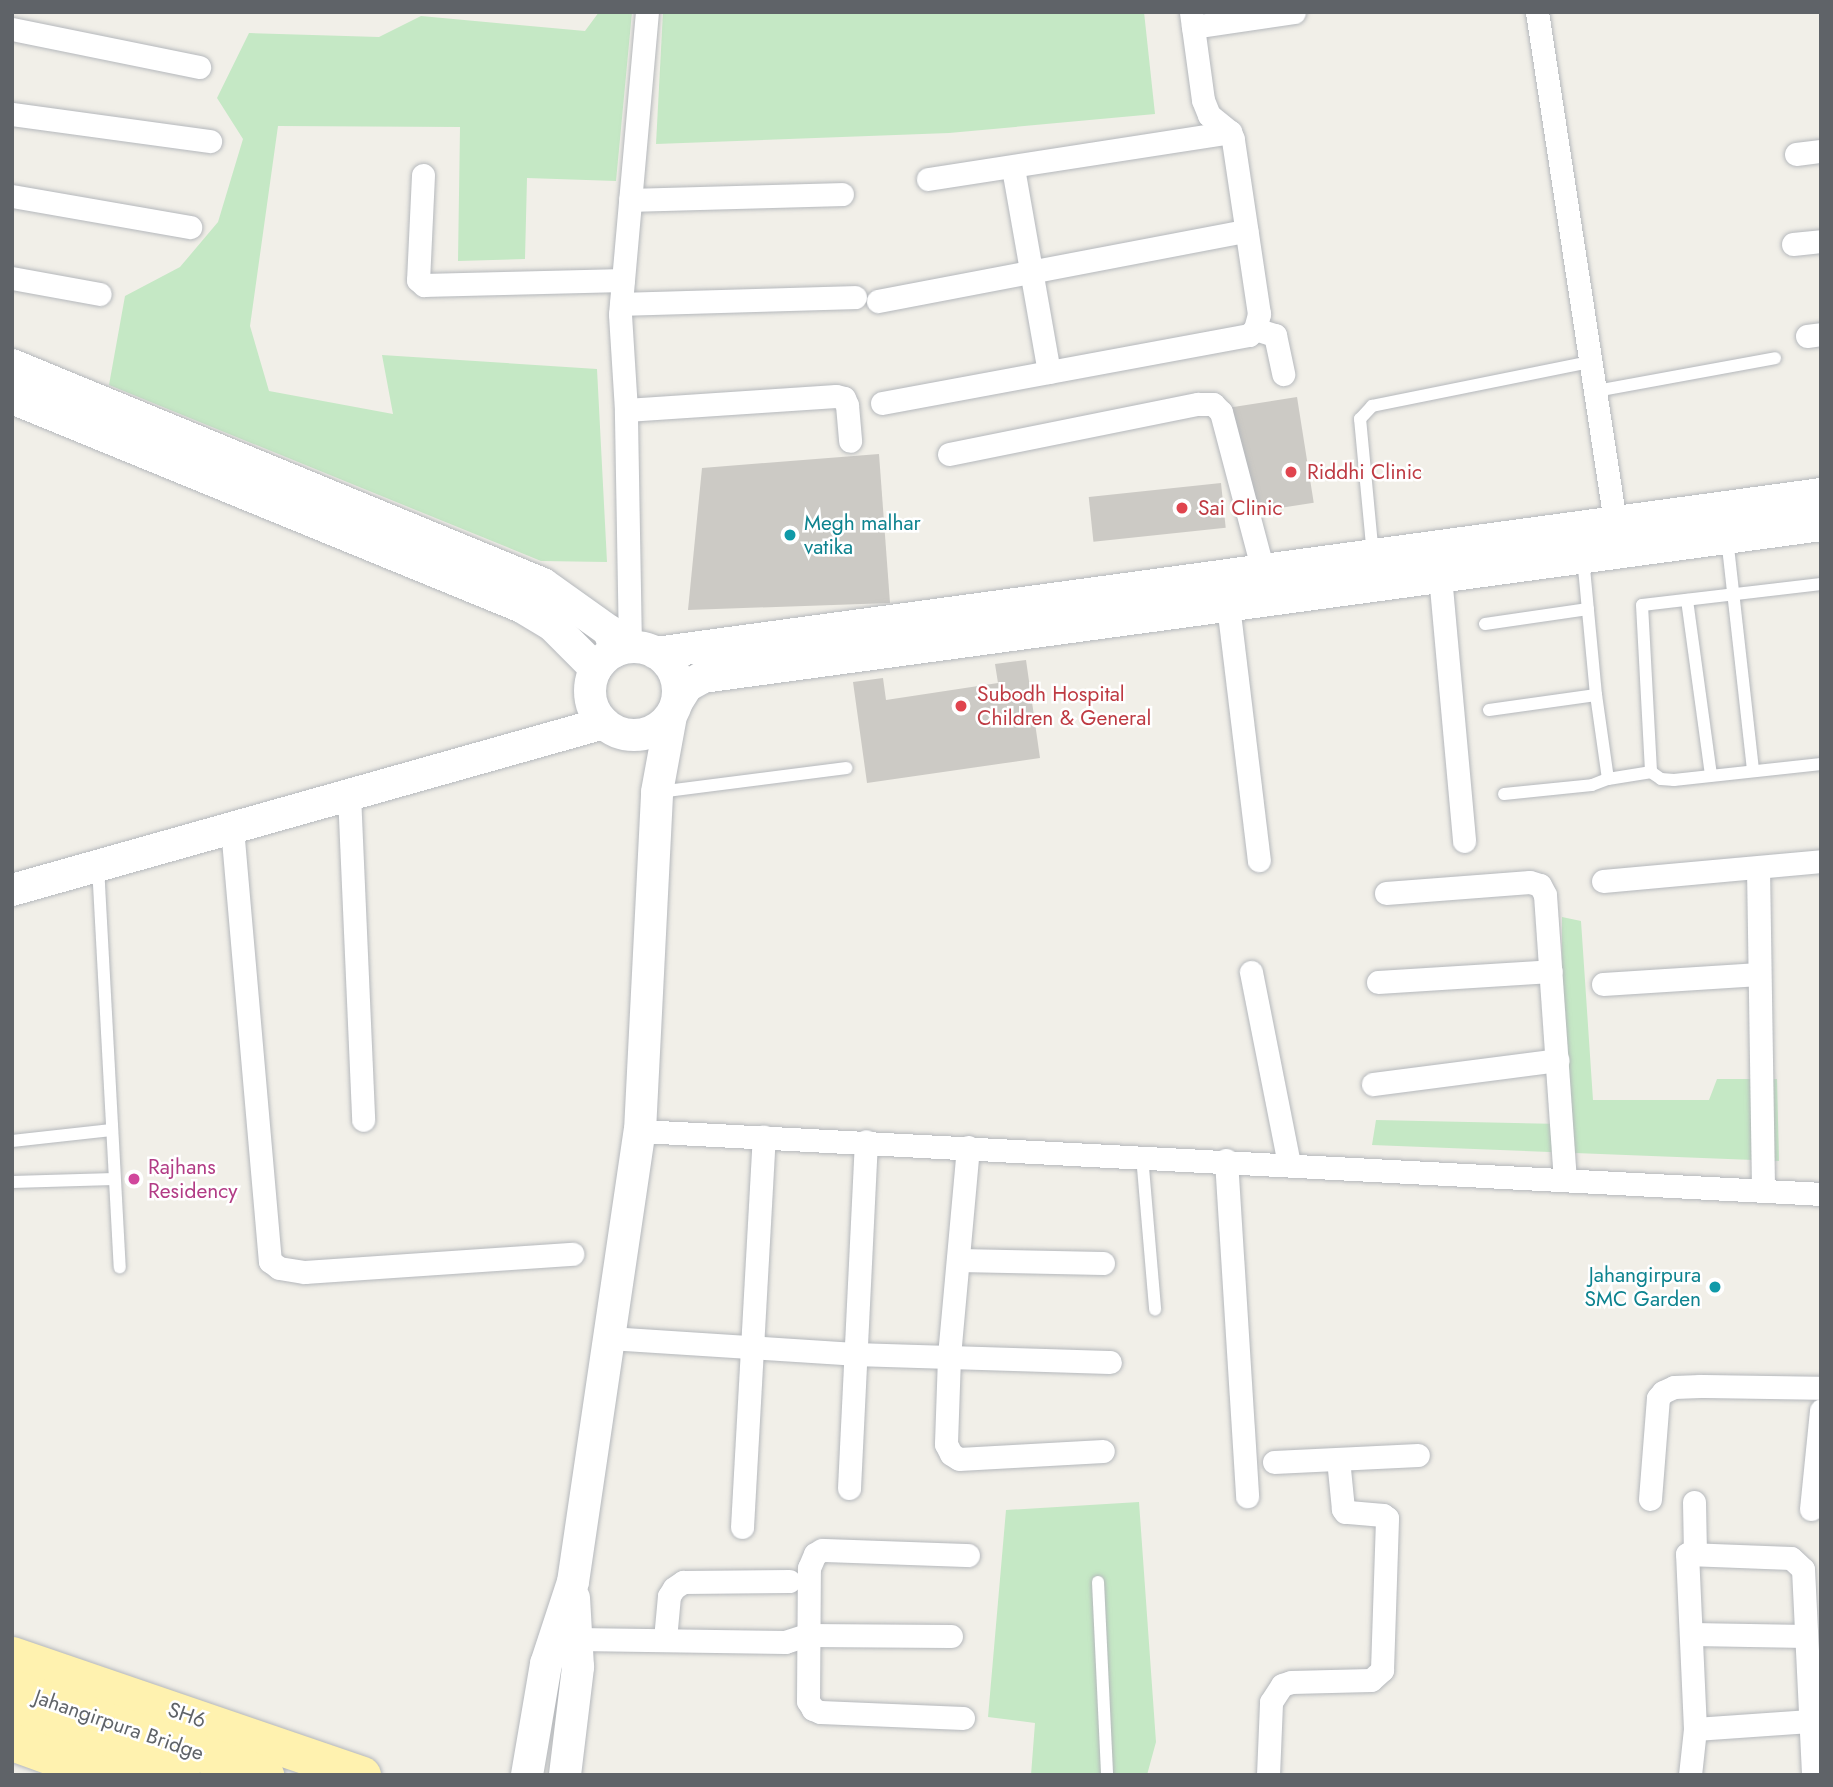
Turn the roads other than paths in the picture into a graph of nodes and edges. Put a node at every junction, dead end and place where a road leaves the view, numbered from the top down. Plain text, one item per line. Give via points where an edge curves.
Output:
1 (647, 12) edge
2 (1294, 12) edge
3 (1537, 12) edge
4 (1192, 20) edge
5 (12, 29) edge
6 (199, 67) dead end
7 (12, 114) edge
8 (1230, 132) junction
9 (210, 141) dead end
10 (1821, 151) edge
11 (1796, 154) dead end
12 (1013, 168) junction
13 (423, 175) dead end
14 (928, 179) dead end
15 (842, 194) dead end
16 (12, 196) edge
17 (630, 200) junction
18 (190, 227) dead end
19 (1246, 231) junction
20 (1821, 241) edge
21 (1793, 244) dead end
22 (1030, 272) junction
23 (12, 278) edge
24 (623, 280) junction
25 (100, 294) dead end
26 (855, 297) dead end
27 (878, 301) dead end
28 (621, 304) junction
29 (1255, 329) junction
30 (1775, 358) dead end
31 (1591, 362) junction
32 (12, 365) edge
33 (1049, 372) junction
34 (1283, 374) dead end
35 (1596, 391) junction
36 (12, 398) edge
37 (882, 403) dead end
38 (626, 410) junction
39 (849, 441) dead end
40 (949, 454) dead end
41 (1821, 494) edge
42 (1821, 525) edge
43 (1618, 537) junction
44 (1727, 537) junction
45 (1373, 556) junction
46 (1583, 557) junction
47 (1263, 571) junction
48 (1440, 576) junction
49 (1821, 584) edge
50 (1733, 595) junction
51 (1687, 600) junction
52 (1228, 605) junction
53 (1588, 609) junction
54 (1485, 624) dead end
55 (618, 660) junction
56 (1596, 695) junction
57 (674, 709) junction
58 (1489, 710) dead end
59 (610, 727) junction
60 (546, 738) junction
61 (1821, 764) edge
62 (846, 768) dead end
63 (1753, 769) junction
64 (1651, 772) junction
65 (1712, 775) junction
66 (1608, 779) junction
67 (657, 792) junction
68 (349, 794) junction
69 (1504, 794) dead end
70 (232, 828) junction
71 (1464, 841) dead end
72 (1259, 860) dead end
73 (1821, 861) edge
74 (98, 866) junction
75 (1758, 868) junction
76 (1603, 881) dead end
77 (12, 890) edge
78 (1386, 893) dead end
79 (1551, 971) junction
80 (1251, 972) dead end
81 (1759, 974) junction
82 (1378, 982) dead end
83 (1603, 984) dead end
84 (1557, 1060) junction
85 (1373, 1084) dead end
86 (363, 1120) dead end
87 (111, 1130) junction
88 (640, 1131) junction
89 (764, 1137) junction
90 (12, 1141) edge
91 (866, 1141) junction
92 (968, 1147) junction
93 (1142, 1156) junction
94 (1226, 1160) junction
95 (1289, 1164) junction
96 (1566, 1178) junction
97 (114, 1179) junction
98 (12, 1182) edge
99 (1763, 1190) junction
100 (1821, 1194) edge
101 (572, 1254) dead end
102 (958, 1260) junction
103 (1103, 1263) dead end
104 (120, 1267) dead end
105 (1155, 1309) dead end
106 (609, 1338) junction
107 (752, 1349) junction
108 (854, 1354) junction
109 (949, 1357) junction
110 (1110, 1362) dead end
111 (1821, 1388) edge
112 (1821, 1411) edge
113 (1103, 1451) dead end
114 (1418, 1455) dead end
115 (1338, 1459) junction
116 (1274, 1462) dead end
117 (849, 1488) dead end
118 (1247, 1496) dead end
119 (1650, 1499) dead end
120 (1694, 1502) dead end
121 (1811, 1509) dead end
122 (742, 1527) dead end
123 (1695, 1554) junction
124 (968, 1555) dead end
125 (789, 1581) dead end
126 (573, 1582) junction
127 (1098, 1582) dead end
128 (1692, 1634) junction
129 (807, 1635) junction
130 (951, 1636) dead end
131 (1806, 1636) junction
132 (577, 1639) junction
133 (665, 1639) junction
134 (12, 1655) edge
135 (12, 1688) edge
136 (12, 1716) edge
137 (963, 1718) dead end
138 (1810, 1721) junction
139 (1695, 1730) junction
140 (12, 1742) edge
141 (94, 1773) edge
142 (181, 1775) edge
143 (265, 1775) edge
144 (362, 1775) edge
145 (527, 1775) edge
146 (565, 1775) edge
147 (1107, 1775) edge
148 (1268, 1775) edge
149 (1690, 1775) edge
150 (1813, 1775) edge

1 - 17 street
2 - 4 street
3 - 31 street
4 - 8 street via 1203,100 1209,115
5 - 6 street
7 - 9 street
8 - 12 street
8 - 19 street
10 - 11 street
12 - 14 street
12 - 22 street
13 - 24 street via 418,280 424,285
15 - 17 street
16 - 18 street
17 - 24 street
19 - 22 street
19 - 29 street via 1259,314
20 - 21 street
22 - 27 street
22 - 33 street
23 - 25 street
24 - 28 street
26 - 28 street
28 - 38 street
29 - 33 street via 1248,335
29 - 34 street via 1275,335
30 - 35 lane
31 - 35 street
31 - 45 lane via 1372,406 1360,419
32 - 55 street via 543,584 609,631
33 - 37 street
35 - 43 street
36 - 55 street via 522,607
38 - 39 street via 836,396 844,398 847,405
38 - 55 street
40 - 47 street via 1213,404 1221,412
41 - 43 street
42 - 44 street
43 - 44 street
43 - 45 street
43 - 46 street
44 - 50 lane
45 - 47 street
46 - 48 street
46 - 53 lane
47 - 55 street
48 - 52 street
48 - 71 street
49 - 50 lane
50 - 51 lane
50 - 63 lane
51 - 64 lane via 1642,605
51 - 65 lane
52 - 57 street via 703,677 687,686
52 - 72 street
53 - 54 lane
53 - 56 lane
55 - 57 street via 674,673 678,687
55 - 59 street via 595,710
55 - 60 street
56 - 58 lane
56 - 66 lane
57 - 59 street via 660,727 646,733 631,735
57 - 67 street
59 - 60 street
59 - 67 street via 641,758
60 - 68 street
61 - 63 lane
62 - 67 lane
63 - 65 lane
64 - 65 lane via 1661,779
64 - 66 lane
66 - 69 lane via 1592,785
67 - 88 street
68 - 70 street
68 - 86 street
70 - 74 street
70 - 101 street via 270,1261 279,1268 305,1272
73 - 75 street
74 - 77 street
74 - 87 lane
75 - 76 street
75 - 81 street
78 - 79 street via 1530,882 1540,885 1545,895
79 - 82 street
79 - 84 street
80 - 95 street
81 - 83 street
81 - 99 street
84 - 85 street
84 - 96 street
87 - 90 lane
87 - 97 lane
88 - 89 street
88 - 106 street
89 - 91 street
89 - 107 street
91 - 92 street
91 - 108 street
92 - 93 street
92 - 102 street
93 - 94 street
93 - 105 lane
94 - 95 street
94 - 118 street
95 - 96 street
96 - 99 street
97 - 98 lane
97 - 104 lane
99 - 100 street
102 - 103 street
102 - 109 street
106 - 107 street
106 - 126 street
107 - 108 street
107 - 122 street
108 - 109 street
108 - 117 street
109 - 110 street
109 - 113 street via 946,1444 959,1459
111 - 119 street via 1699,1386 1663,1392 1658,1398
112 - 121 street
114 - 115 street
115 - 116 street
115 - 148 street via 1345,1512 1387,1518 1382,1670 1371,1680 1282,1685 1272,1702
120 - 123 street
123 - 128 street via 1687,1554
123 - 131 street via 1799,1562
124 - 129 street via 814,1553 809,1568
125 - 133 street via 683,1582 668,1596
126 - 132 street
126 - 145 street via 546,1664
127 - 147 lane
128 - 131 street
128 - 139 street
129 - 130 street
129 - 133 street via 785,1642
129 - 137 street via 808,1701 813,1709
131 - 138 street
132 - 133 street
132 - 146 street
134 - 144 main road, SH6
135 - 143 main road, Jahangirpura Bridge
136 - 142 main road, Jahangirpura Bridge
138 - 139 street
138 - 150 street
139 - 149 street
140 - 141 main road

